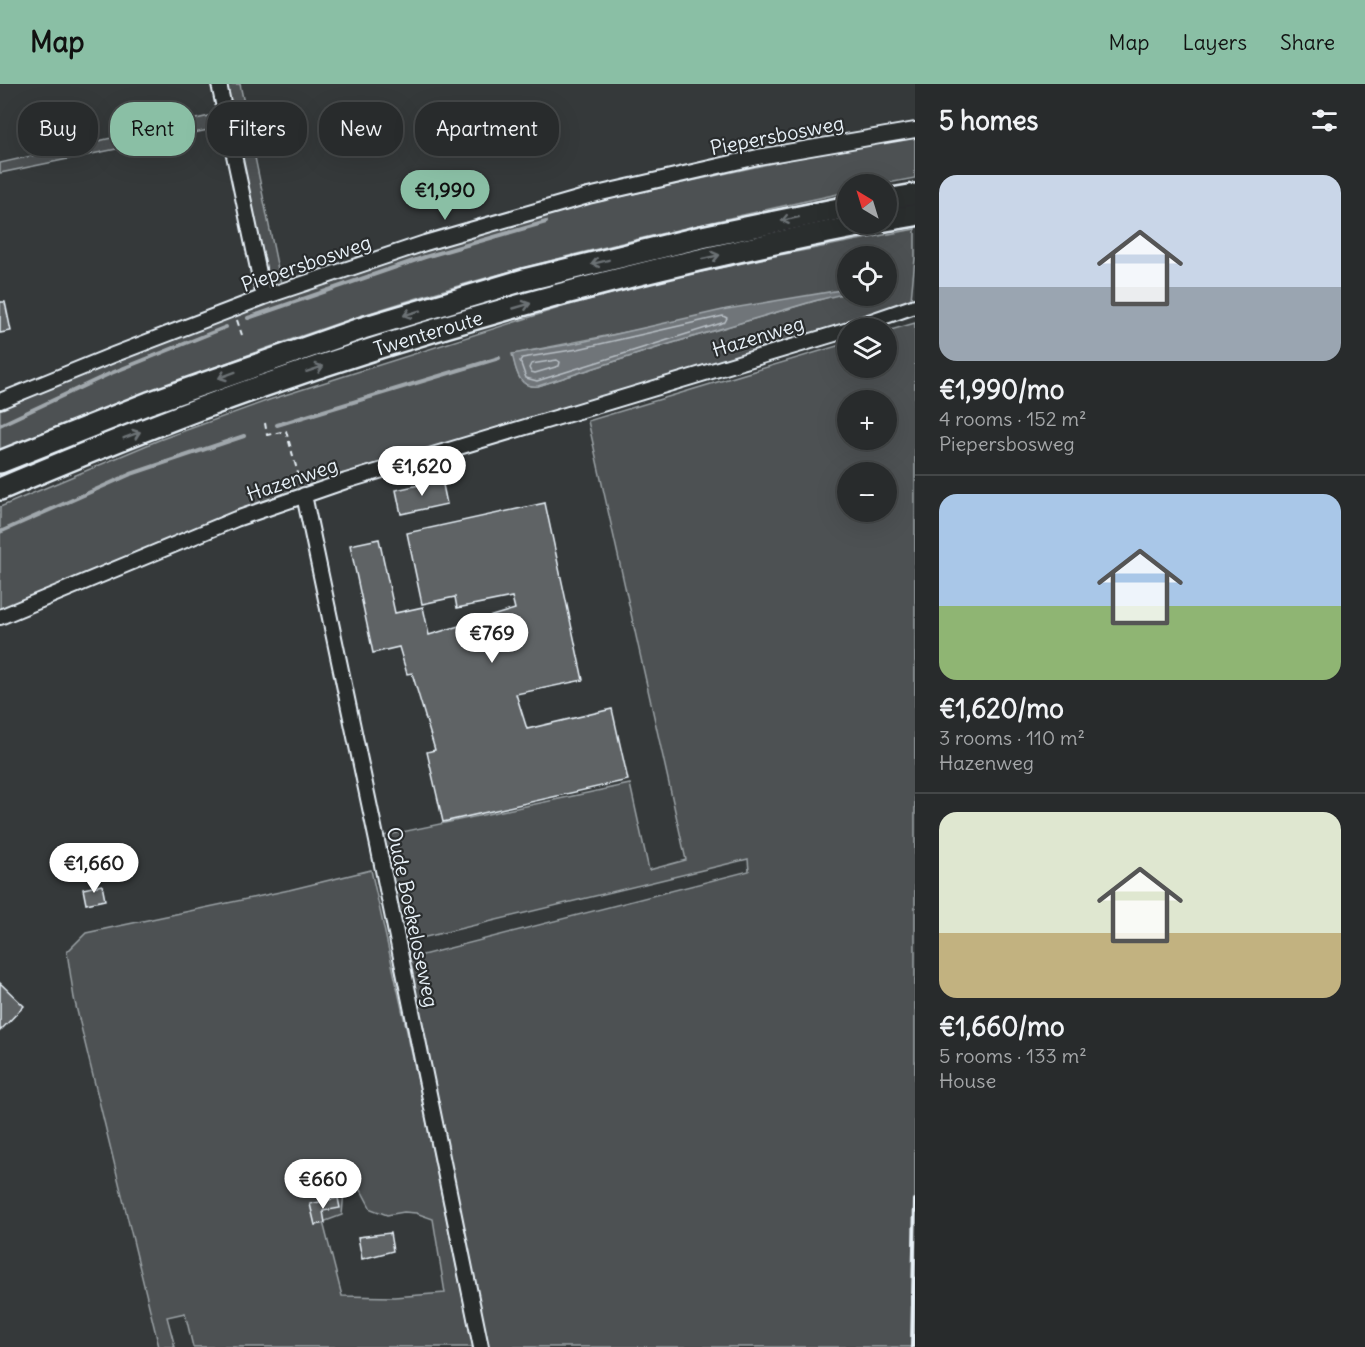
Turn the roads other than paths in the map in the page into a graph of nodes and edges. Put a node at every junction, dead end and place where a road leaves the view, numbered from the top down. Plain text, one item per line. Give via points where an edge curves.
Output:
1 (219, 84) edge
2 (915, 130) edge
3 (915, 195) edge
4 (897, 198) edge
5 (837, 209) edge
6 (915, 215) edge
7 (897, 218) edge
8 (837, 230) edge
9 (264, 297) junction
10 (915, 306) edge
11 (881, 318) edge
12 (837, 333) edge
13 (0, 401) edge
14 (77, 456) junction
15 (0, 462) edge
16 (0, 489) edge
17 (304, 495) junction
18 (0, 498) edge
19 (0, 617) edge
20 (481, 1347) edge

1 - 9 street
2 - 9 street, Piepersbosweg via 758,157 588,196 425,243
3 - 4 highway
5 -> 15 highway, Twenteroute via 524,280 373,325 149,403
6 - 7 highway
14 -> 8 highway, Twenteroute via 251,390 466,322 651,271
9 - 13 street, Piepersbosweg
10 - 11 street, Hazenweg
12 - 17 street, Hazenweg
14 - 16 highway, Twenteroute
14 - 18 highway
17 - 19 street, Hazenweg via 236,519
17 - 20 street, Oude Boekeloseweg

